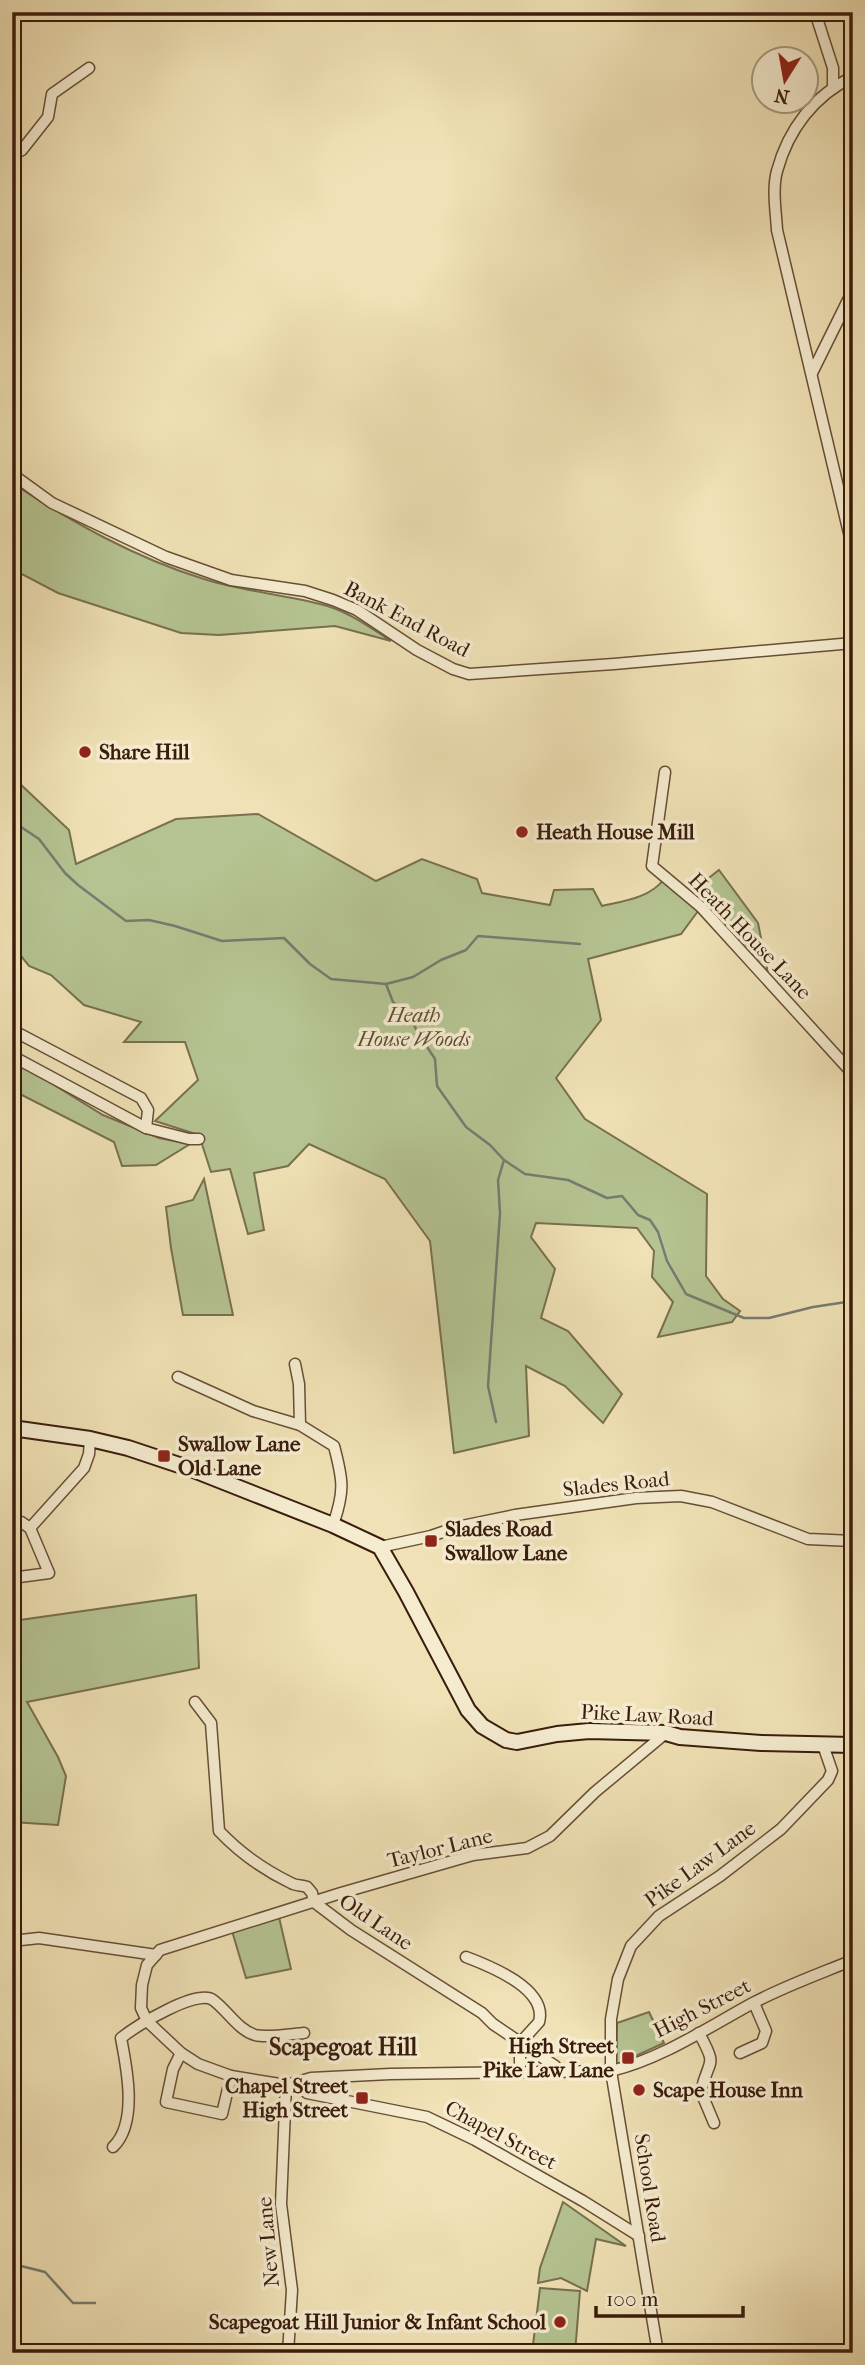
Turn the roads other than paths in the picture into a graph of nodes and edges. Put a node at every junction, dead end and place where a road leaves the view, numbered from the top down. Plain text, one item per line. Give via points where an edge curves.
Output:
1 (815, 12) edge
2 (89, 68) dead end
3 (853, 77) edge
4 (833, 87) junction
5 (17, 153) edge
6 (12, 163) edge
7 (853, 290) edge
8 (812, 373) junction
9 (12, 474) edge
10 (853, 550) edge
11 (853, 643) edge
12 (666, 772) dead end
13 (12, 1030) edge
14 (12, 1056) edge
15 (853, 1074) edge
16 (146, 1128) junction
17 (199, 1139) dead end
18 (295, 1364) dead end
19 (178, 1377) dead end
20 (300, 1425) junction
21 (12, 1428) edge
22 (90, 1440) junction
23 (12, 1520) edge
24 (333, 1525) junction
25 (30, 1528) junction
26 (853, 1541) edge
27 (380, 1547) junction
28 (12, 1578) edge
29 (195, 1702) dead end
30 (666, 1733) junction
31 (823, 1745) junction
32 (853, 1745) edge
33 (314, 1902) junction
34 (12, 1941) edge
35 (156, 1955) junction
36 (466, 1957) dead end
37 (853, 1960) edge
38 (754, 2003) junction
39 (147, 2021) junction
40 (304, 2033) dead end
41 (699, 2033) junction
42 (520, 2043) junction
43 (181, 2053) junction
44 (740, 2053) dead end
45 (611, 2071) junction
46 (520, 2072) junction
47 (560, 2072) junction
48 (231, 2076) junction
49 (291, 2084) junction
50 (714, 2123) dead end
51 (113, 2147) dead end
52 (639, 2236) junction
53 (288, 2353) edge
54 (657, 2353) edge

1 - 4 street via 833,68
2 - 5 street via 52,94 48,117
3 - 4 street
4 - 8 street via 810,106 776,172 778,230
5 - 6 street
7 - 8 street
8 - 10 street
9 - 11 street, Bank End Road via 52,503 166,557 231,580 305,591 332,600 357,610 417,650 469,674
12 - 15 street, Heath House Lane via 652,866 710,916
13 - 16 street via 141,1098 148,1110
14 - 16 street
16 - 17 street
18 - 20 street
19 - 20 street via 253,1411
20 - 24 street via 334,1446 343,1478 342,1500
21 - 22 street
22 - 24 street via 191,1469
22 - 25 street via 84,1468
23 - 25 street
24 - 27 street
25 - 28 street via 49,1573
26 - 27 street, Slades Road via 808,1539 712,1502 681,1496 515,1515
27 - 30 street, Pike Law Road via 468,1710 482,1726 517,1742 589,1731
29 - 33 street, Old Lane via 211,1723 219,1831 263,1866 292,1884 307,1886
30 - 31 street, Pike Law Road
30 - 33 street, Taylor Lane via 550,1836 527,1848 473,1855
31 - 32 street, Pike Law Road
31 - 45 street, Pike Law Lane via 832,1771 828,1780 781,1829 720,1877 659,1916 631,1946 618,1979 611,2019
33 - 35 street, Taylor Lane
33 - 42 street, Old Lane
34 - 35 street via 39,1938
35 - 39 street via 142,1985 141,2008
36 - 42 street via 523,1984 539,2009 539,2022
37 - 38 street, High Street
38 - 41 street, High Street
38 - 44 street via 766,2031 762,2043
39 - 40 street via 205,1997 256,2035
39 - 43 street, High Street
39 - 51 street via 121,2038 127,2124
41 - 45 street, High Street via 632,2066
41 - 50 street via 711,2055 701,2092
42 - 46 street
42 - 47 street, Old Lane
43 - 48 street, High Street
43 - 48 street via 166,2102 222,2114
45 - 47 street, High Street
45 - 52 street, School Road
46 - 47 street, High Street
46 - 49 street, High Street via 311,2078
48 - 49 street, High Street
49 - 52 street, Chapel Street via 307,2093 427,2117 487,2146
49 - 53 street, New Lane via 281,2204 292,2290
52 - 54 street, School Road

